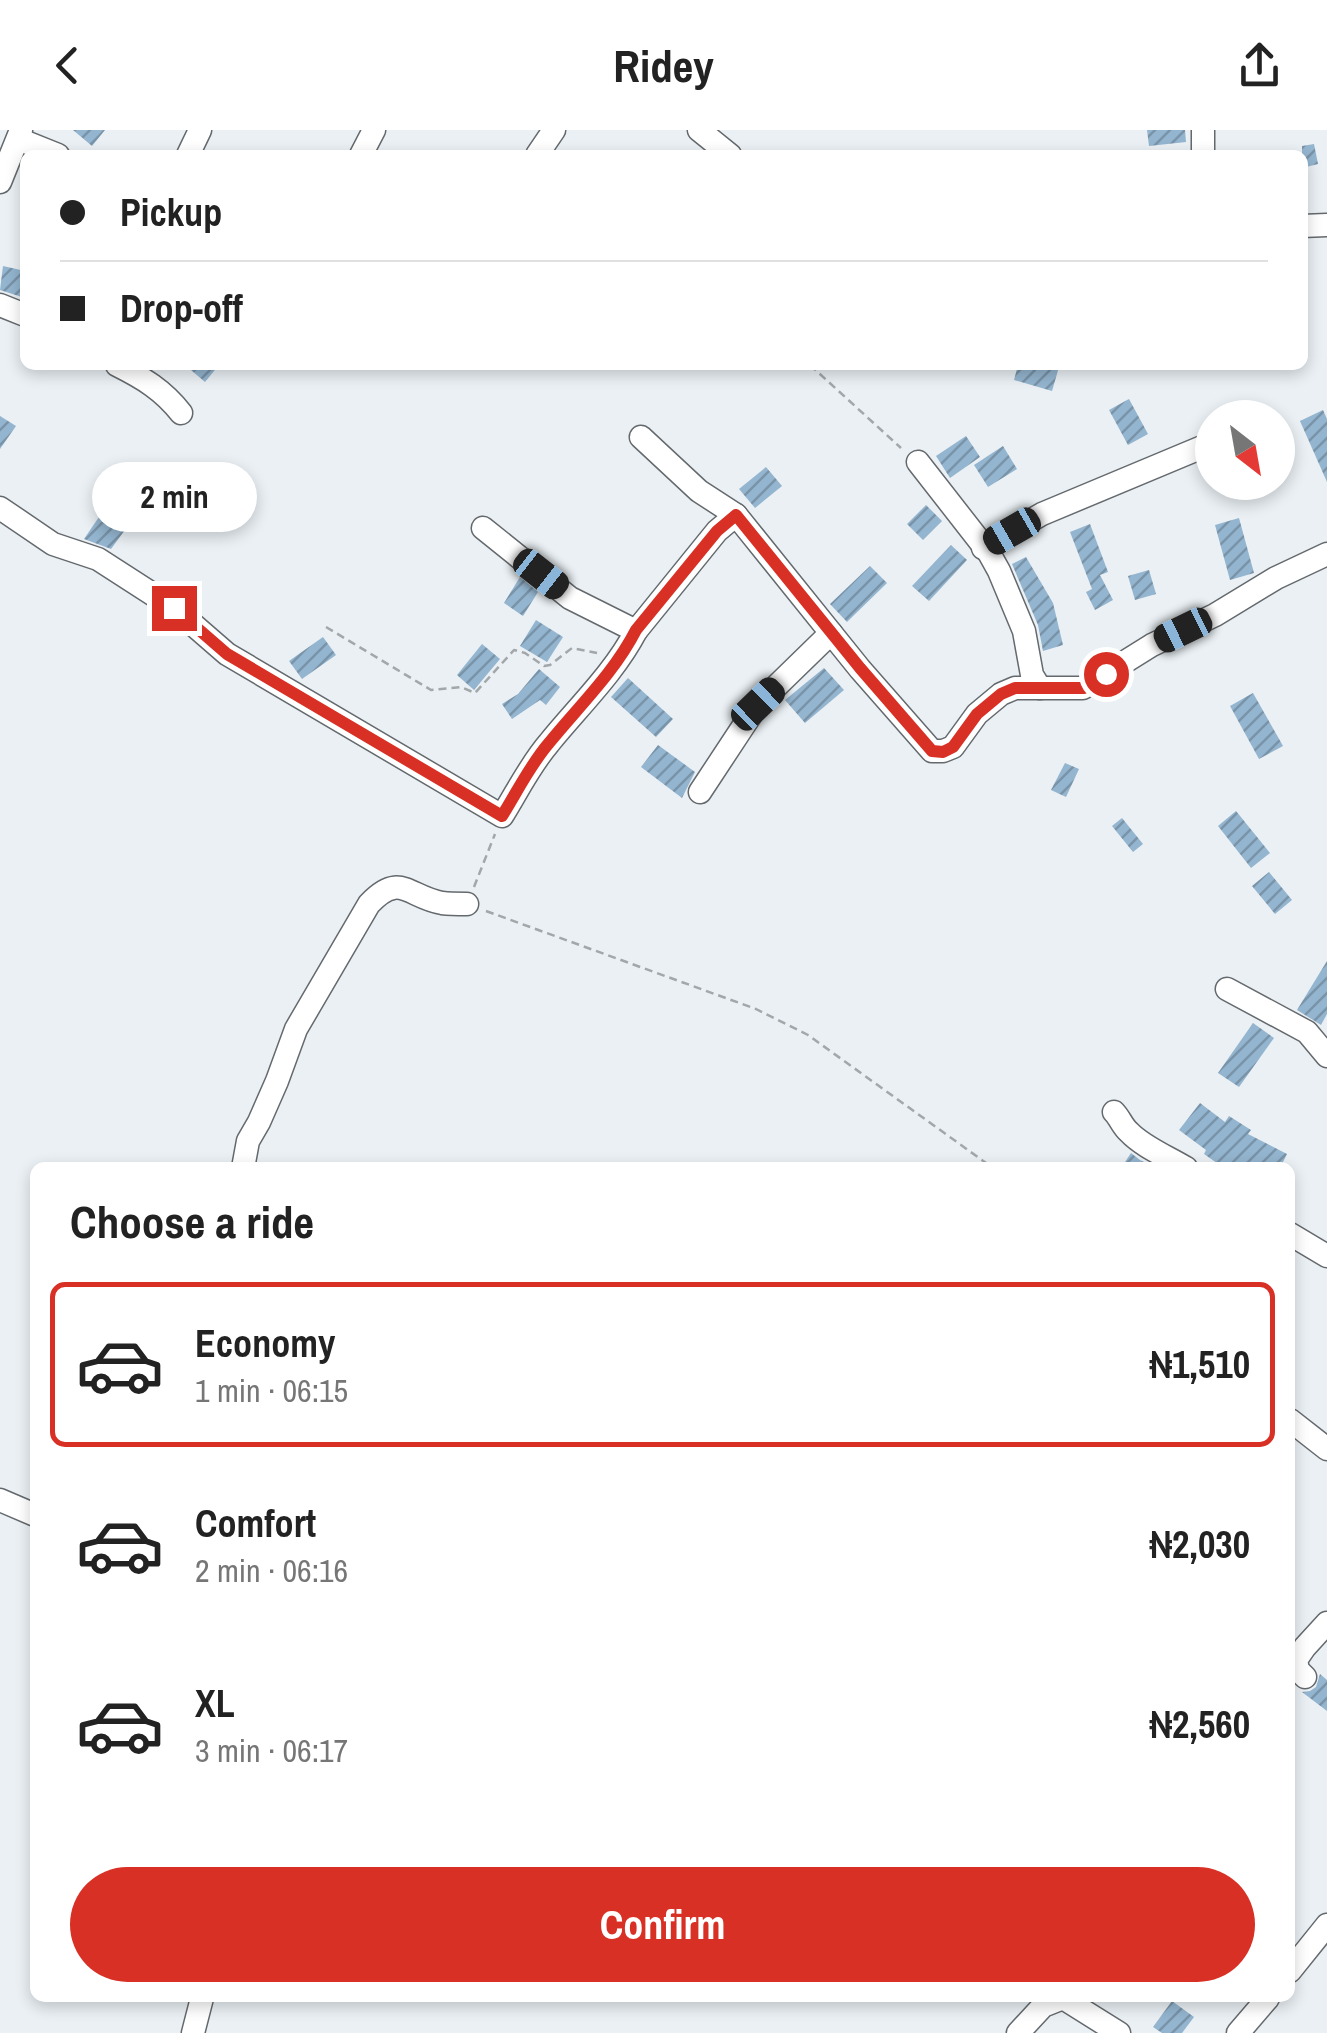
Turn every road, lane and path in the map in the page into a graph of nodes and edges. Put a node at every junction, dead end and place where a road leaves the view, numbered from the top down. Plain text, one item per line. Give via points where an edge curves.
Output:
1 (699, 130) edge
2 (19, 135) edge
3 (48, 150) edge
4 (724, 150) edge
5 (0, 182) edge
6 (127, 370) edge
7 (816, 370) edge
8 (181, 412) dead end
9 (641, 437) dead end
10 (1195, 450) edge
11 (918, 462) joint
12 (0, 508) edge
13 (736, 515) junction
14 (483, 528) dead end
15 (982, 548) junction
16 (1327, 554) edge
17 (326, 627) dead end
18 (636, 630) junction
19 (831, 633) junction
20 (616, 661) junction
21 (1040, 688) junction
22 (700, 792) dead end
23 (502, 816) junction
24 (467, 904) junction
25 (1226, 989) dead end
26 (1327, 1056) edge
27 (1114, 1112) dead end
28 (244, 1162) edge
29 (985, 1162) edge
30 (1176, 1162) edge
31 (1295, 1237) edge
32 (1327, 1256) edge
33 (1295, 1424) edge
34 (1327, 1448) edge
35 (0, 1500) edge
36 (30, 1513) edge
37 (1327, 1623) edge
38 (1306, 1677) dead end
39 (1327, 1925) edge
40 (1295, 1965) edge
41 (201, 2002) edge
42 (1053, 2002) edge
43 (1069, 2002) edge
44 (1265, 2002) edge
45 (192, 2033) edge
46 (1018, 2033) edge
47 (1119, 2033) edge
48 (1238, 2033) edge

1 - 4 street
2 - 3 street
2 - 5 street
6 - 8 street via 154,384
7 - 11 path
9 - 13 street
10 - 15 street via 1042,514
11 - 15 street
12 - 23 street via 53,544 98,559 174,608 227,654
13 - 18 street
13 - 19 street
14 - 18 street via 570,598
15 - 21 street via 1006,585
16 - 21 street via 1084,688
17 - 20 path via 431,690 474,692 514,650 544,666 572,648
18 - 20 street
19 - 21 street via 932,751 953,747 1001,694
19 - 22 street via 758,704
20 - 23 street via 536,758
23 - 24 path
24 - 28 street via 440,903 393,887 368,904 296,1029
24 - 29 path via 756,1009 808,1035
25 - 26 street via 1307,1032
27 - 30 street via 1126,1130
31 - 32 street
33 - 34 street
35 - 36 street
37 - 38 street via 1296,1660
39 - 40 street
41 - 45 street
42 - 46 street
43 - 47 street
44 - 48 street

